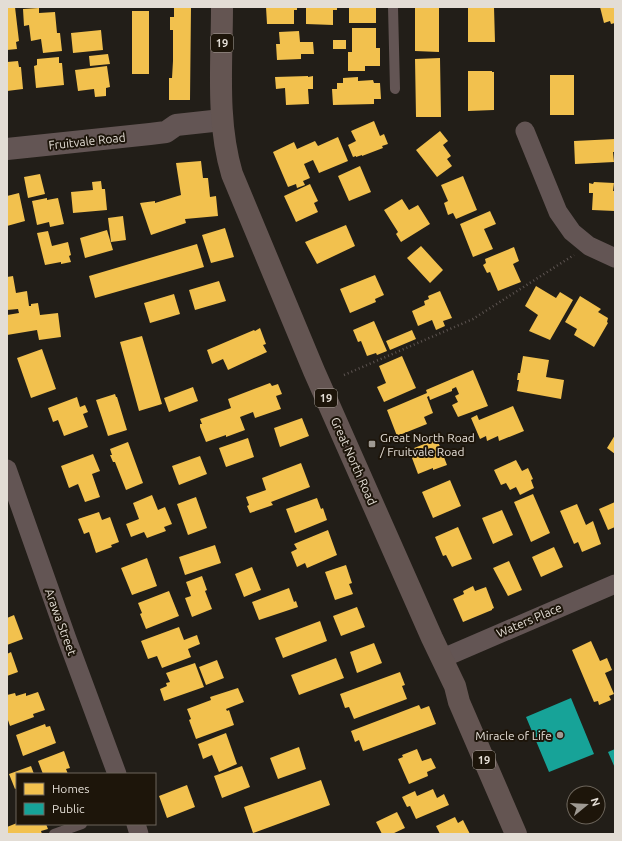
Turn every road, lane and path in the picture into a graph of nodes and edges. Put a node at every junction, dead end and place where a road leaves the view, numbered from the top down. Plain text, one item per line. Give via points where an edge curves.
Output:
1 (222, 7) edge
2 (393, 7) edge
3 (395, 89) dead end
4 (222, 126) junction
5 (525, 131) dead end
6 (7, 150) edge
7 (576, 254) dead end
8 (615, 258) edge
9 (344, 375) dead end
10 (7, 469) edge
11 (615, 584) edge
12 (442, 658) junction
13 (117, 773) edge
14 (79, 825) edge
15 (54, 834) edge
16 (516, 834) edge

1 - 4 main road, Great North Road / 19
2 - 3 lane
4 - 6 street, Fruitvale Road via 176,137 166,132
4 - 12 main road, Great North Road / 19 via 232,174 314,371
5 - 8 street via 558,212 572,232 589,246
7 - 9 path via 473,319
10 - 13 street, Arawa Street
11 - 12 street, Waters Place
12 - 16 main road, Great North Road / 19
14 - 15 lane

